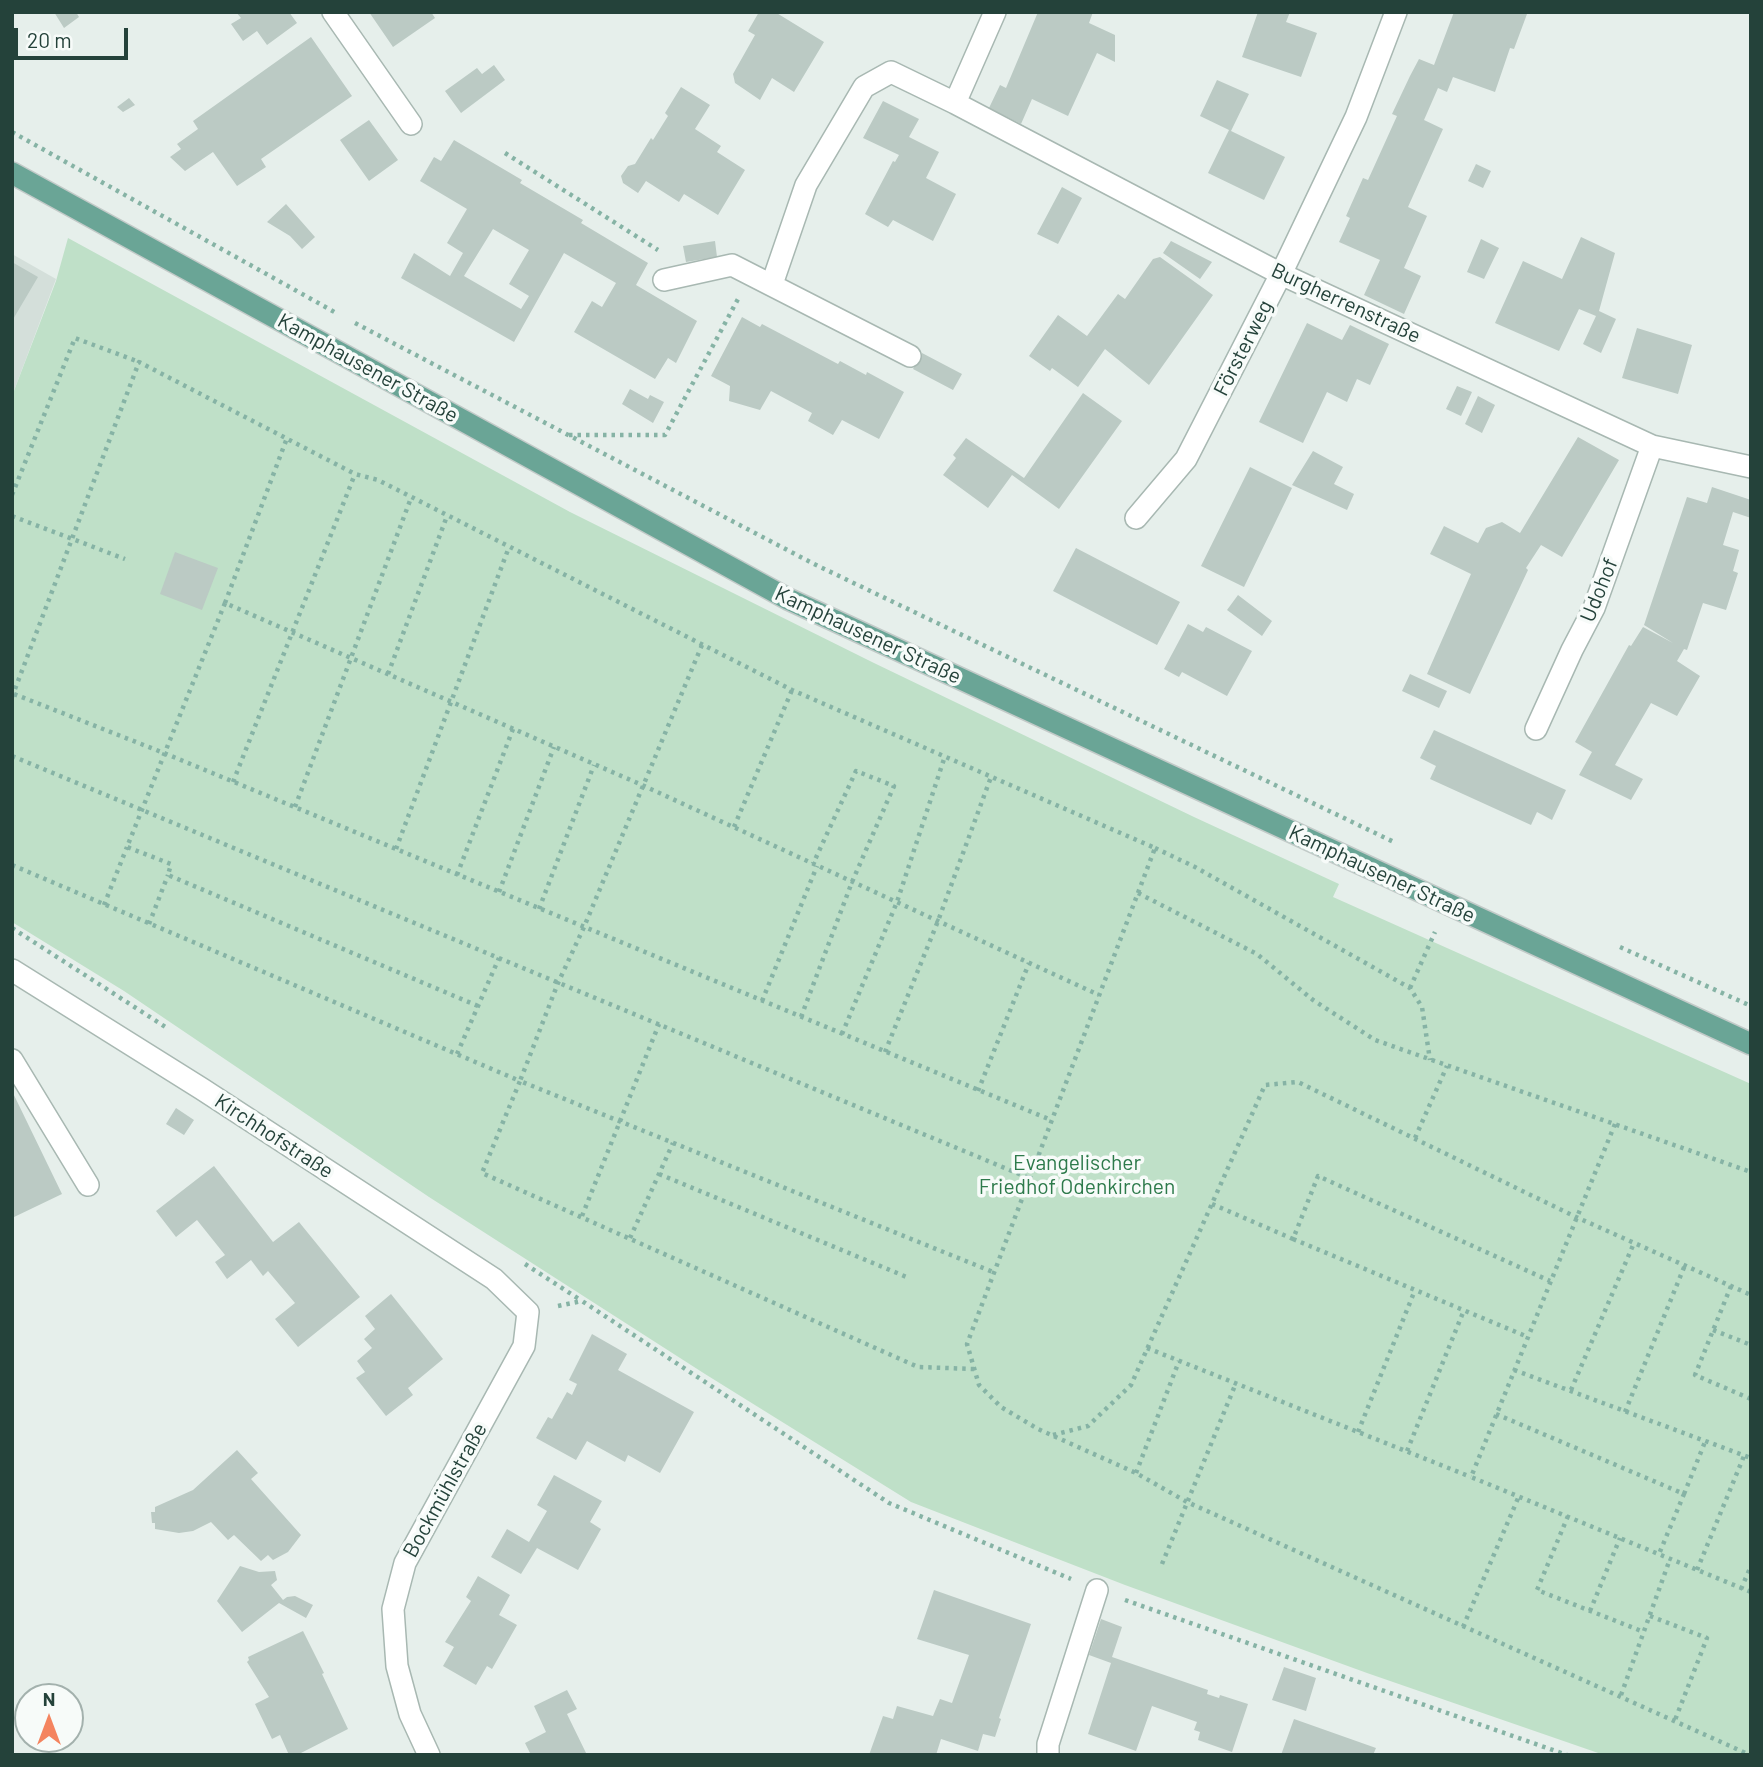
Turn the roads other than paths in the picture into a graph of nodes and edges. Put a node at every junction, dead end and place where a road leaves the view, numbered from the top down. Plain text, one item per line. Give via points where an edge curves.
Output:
1 (332, 12) edge
2 (995, 12) edge
3 (1396, 12) edge
4 (955, 103) junction
5 (411, 124) dead end
6 (12, 173) edge
7 (1281, 274) junction
8 (664, 280) dead end
9 (772, 284) junction
10 (910, 356) dead end
11 (1652, 446) junction
12 (1751, 467) edge
13 (1136, 518) dead end
14 (1536, 729) dead end
15 (12, 970) edge
16 (1751, 1044) edge
17 (12, 1060) edge
18 (88, 1185) dead end
19 (528, 1312) joint
20 (1097, 1590) road end
21 (429, 1755) edge
22 (1048, 1755) edge

1 - 5 street
2 - 4 street
3 - 7 street, Försterweg via 1356,117
4 - 7 street, Burgherrenstraße
4 - 9 street, Burgherrenstraße via 891,72 864,87 806,185
6 - 16 main road, Kamphausener Straße via 788,599
7 - 11 street, Burgherrenstraße
7 - 13 street, Försterweg via 1186,459
8 - 9 street via 732,265
9 - 10 street
11 - 12 street, Burgherrenstraße
11 - 14 street, Udohof via 1594,608
15 - 19 street, Kirchhofstraße via 494,1279
17 - 18 street
19 - 21 street, Bockmühlstraße via 524,1346 405,1563 393,1609 397,1665 410,1714
20 - 22 street

